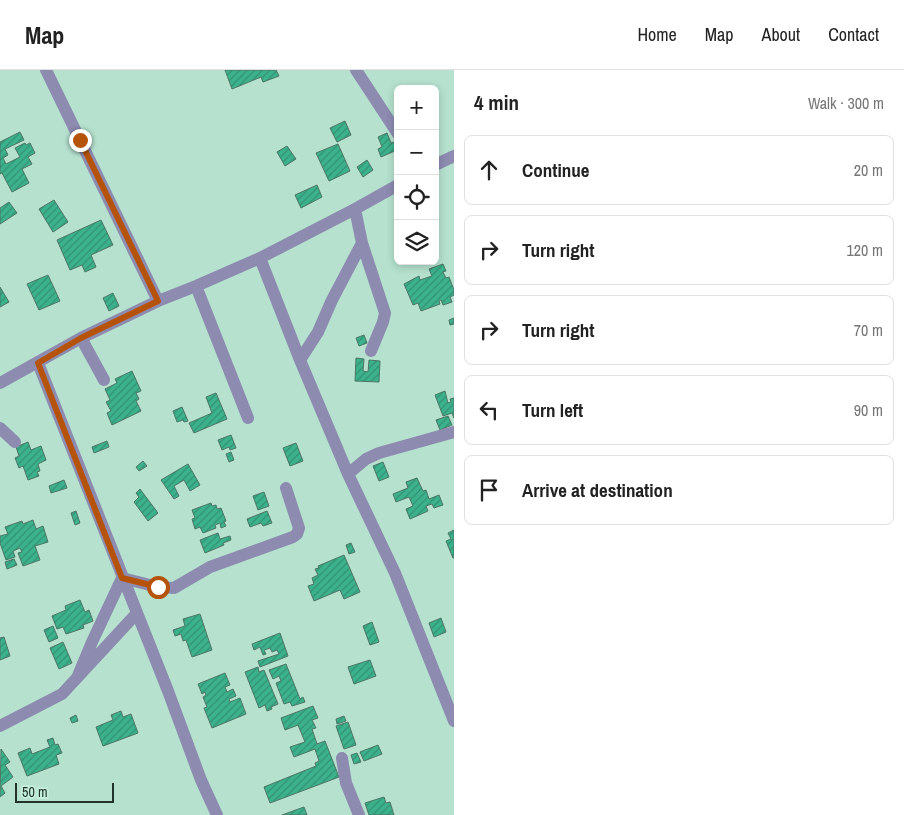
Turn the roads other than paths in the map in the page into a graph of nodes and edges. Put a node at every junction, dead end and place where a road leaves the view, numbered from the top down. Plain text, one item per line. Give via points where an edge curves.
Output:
1 (46, 70) edge
2 (356, 70) edge
3 (395, 130) edge
4 (454, 156) edge
5 (439, 162) edge
6 (394, 187) edge
7 (355, 210) junction
8 (362, 243) junction
9 (260, 258) junction
10 (196, 286) junction
11 (158, 301) junction
12 (81, 338) junction
13 (371, 351) dead end
14 (300, 360) junction
15 (38, 363) junction
16 (104, 380) dead end
17 (0, 383) edge
18 (248, 418) dead end
19 (0, 428) edge
20 (454, 432) edge
21 (15, 442) dead end
22 (348, 474) junction
23 (286, 488) dead end
24 (122, 578) junction
25 (137, 613) junction
26 (77, 678) junction
27 (454, 721) edge
28 (0, 726) edge
29 (342, 758) dead end
30 (217, 815) edge
31 (359, 815) edge

1 - 11 street
2 - 3 street
4 - 5 street
6 - 7 street
7 - 8 street
7 - 9 street
8 - 13 street via 385,313
8 - 14 street via 318,332
9 - 10 street
9 - 14 street
10 - 11 street
10 - 18 street
11 - 12 street
12 - 15 street
12 - 16 street
14 - 22 street
15 - 17 street
15 - 24 street
19 - 21 street
20 - 22 street via 379,453
22 - 27 street via 395,573
23 - 24 street via 298,528 293,538 210,567 174,588
24 - 25 street
24 - 26 street
25 - 26 street
25 - 30 street
26 - 28 street via 62,694
29 - 31 street via 346,783

